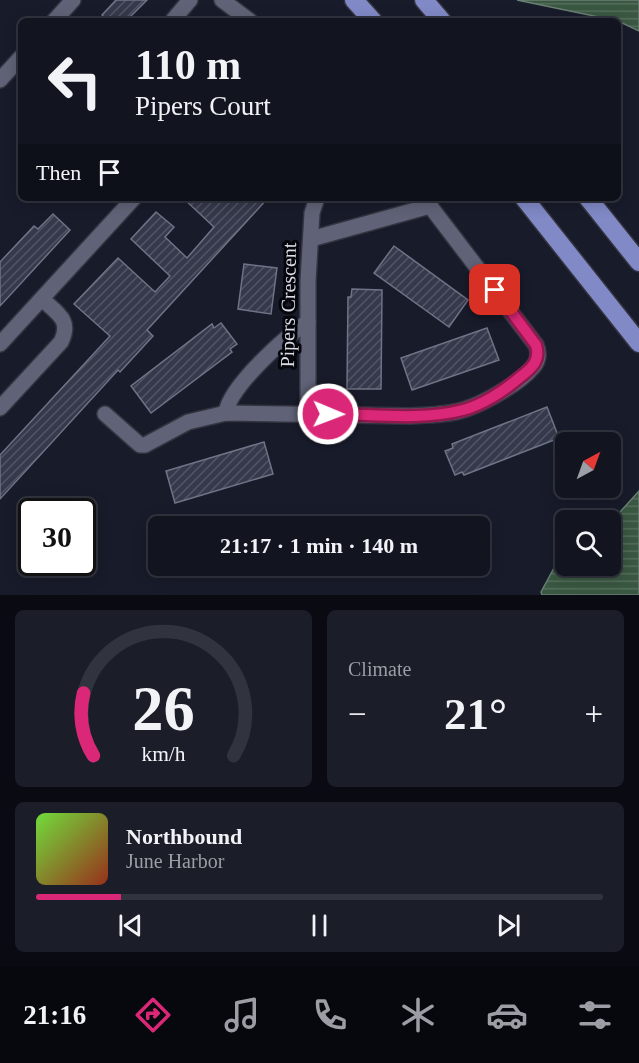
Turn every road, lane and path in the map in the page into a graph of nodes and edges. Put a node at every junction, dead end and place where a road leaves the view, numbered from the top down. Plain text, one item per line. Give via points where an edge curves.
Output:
1 (73, 0) edge
2 (190, 0) edge
3 (222, 0) edge
4 (354, 0) edge
5 (423, 0) edge
6 (57, 18) edge
7 (175, 18) edge
8 (246, 18) edge
9 (371, 18) edge
10 (439, 18) edge
11 (18, 60) edge
12 (0, 80) edge
13 (131, 201) edge
14 (316, 201) edge
15 (526, 201) edge
16 (590, 201) edge
17 (427, 202) edge
18 (311, 239) junction
19 (639, 262) edge
20 (42, 299) junction
21 (308, 322) junction
22 (639, 343) edge
23 (0, 344) edge
24 (0, 408) edge
25 (226, 413) junction
26 (105, 414) dead end
27 (308, 414) junction

1 - 6 street
2 - 7 street
3 - 8 street
4 - 9 highway
5 - 10 highway
11 - 12 street
13 - 20 street
14 - 18 street, Pipers Crescent
15 - 22 highway
16 - 19 highway
17 - 18 street
17 - 27 street via 536,345 537,360 514,383 464,410 410,416
18 - 21 street, Pipers Crescent
20 - 23 street
20 - 24 street via 60,315 67,331
21 - 25 street via 284,339 231,396
21 - 27 street, Pipers Crescent
25 - 26 street via 188,422 145,446
25 - 27 street

